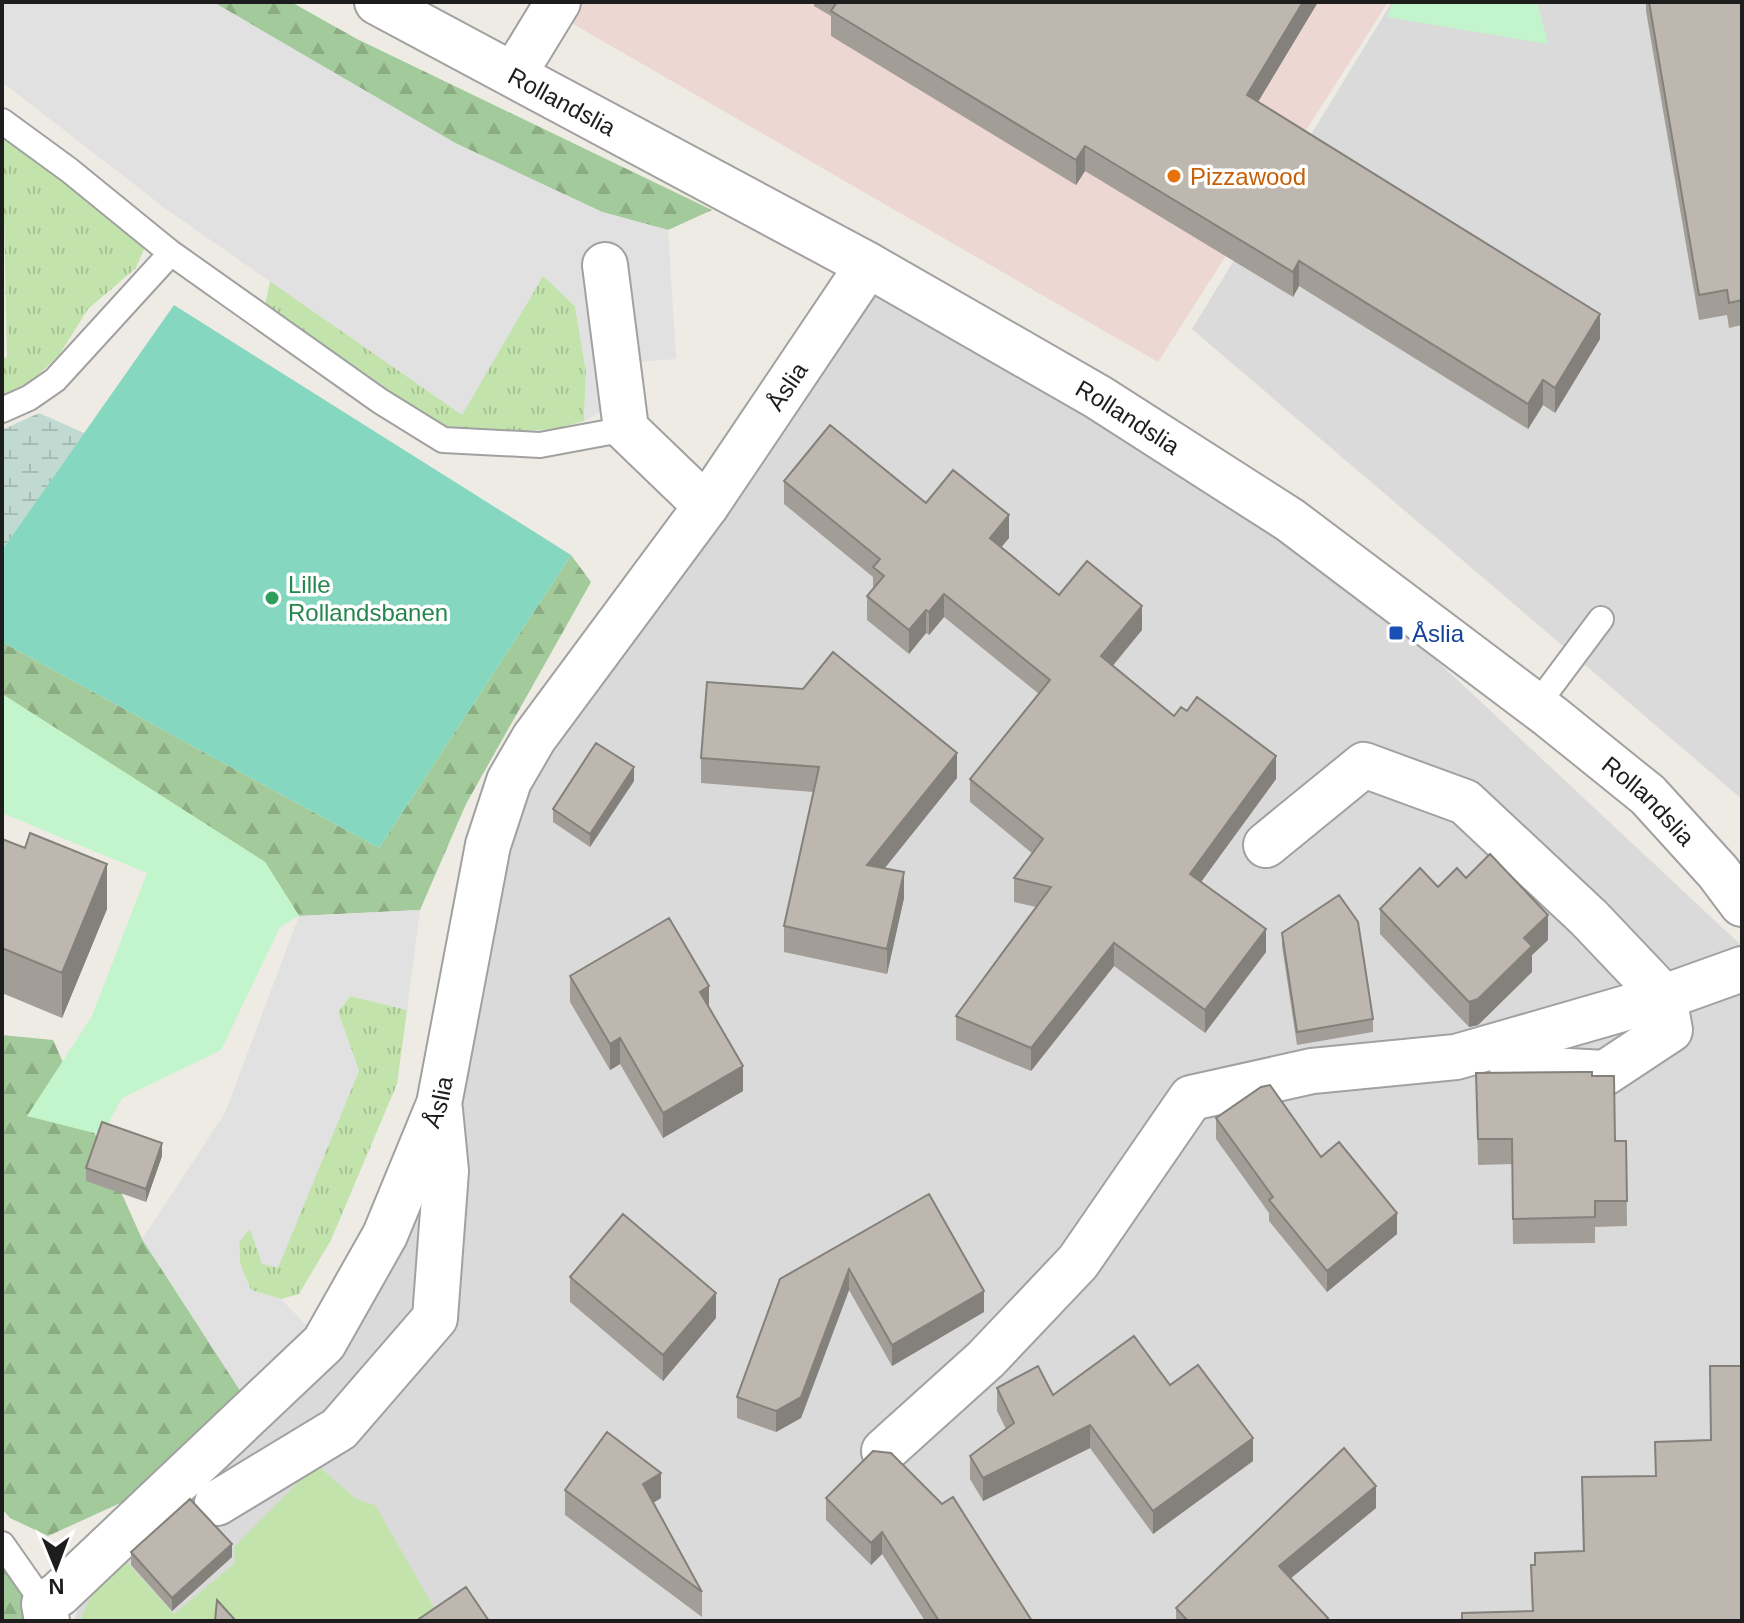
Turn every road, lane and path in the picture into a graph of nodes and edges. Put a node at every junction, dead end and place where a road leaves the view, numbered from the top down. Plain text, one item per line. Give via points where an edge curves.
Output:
1 (377, 2) edge
2 (558, 2) edge
3 (514, 74) junction
4 (2, 121) edge
5 (171, 253) junction
6 (605, 265) dead end
7 (868, 265) junction
8 (2, 410) edge
9 (626, 429) junction
10 (706, 506) junction
11 (1601, 619) dead end
12 (1536, 706) junction
13 (1266, 845) dead end
14 (1742, 904) edge
15 (1742, 969) edge
16 (1664, 997) junction
17 (1512, 1068) dead end
18 (439, 1104) junction
19 (884, 1451) edge
20 (217, 1503) dead end
21 (2, 1544) edge
22 (46, 1613) edge

1 - 3 street
2 - 3 street, Rollandslia
3 - 7 street, Rollandslia
4 - 5 lane
5 - 8 lane via 55,380
5 - 9 lane via 443,440 540,445
6 - 9 street
7 - 10 street, Åslia
7 - 12 street, Rollandslia via 1098,397 1290,520
9 - 10 street
10 - 18 street, Åslia via 534,738 509,781 488,845
11 - 12 lane
12 - 14 street, Rollandslia via 1648,795
13 - 16 street via 1364,765 1465,802
15 - 16 street
16 - 17 street via 1670,1030 1605,1073
16 - 19 street via 1456,1057 1312,1071 1191,1098 1078,1262 986,1359
18 - 20 street via 446,1171 435,1318 339,1429
18 - 22 street, Åslia via 385,1235 324,1343 59,1594
21 - 22 lane

